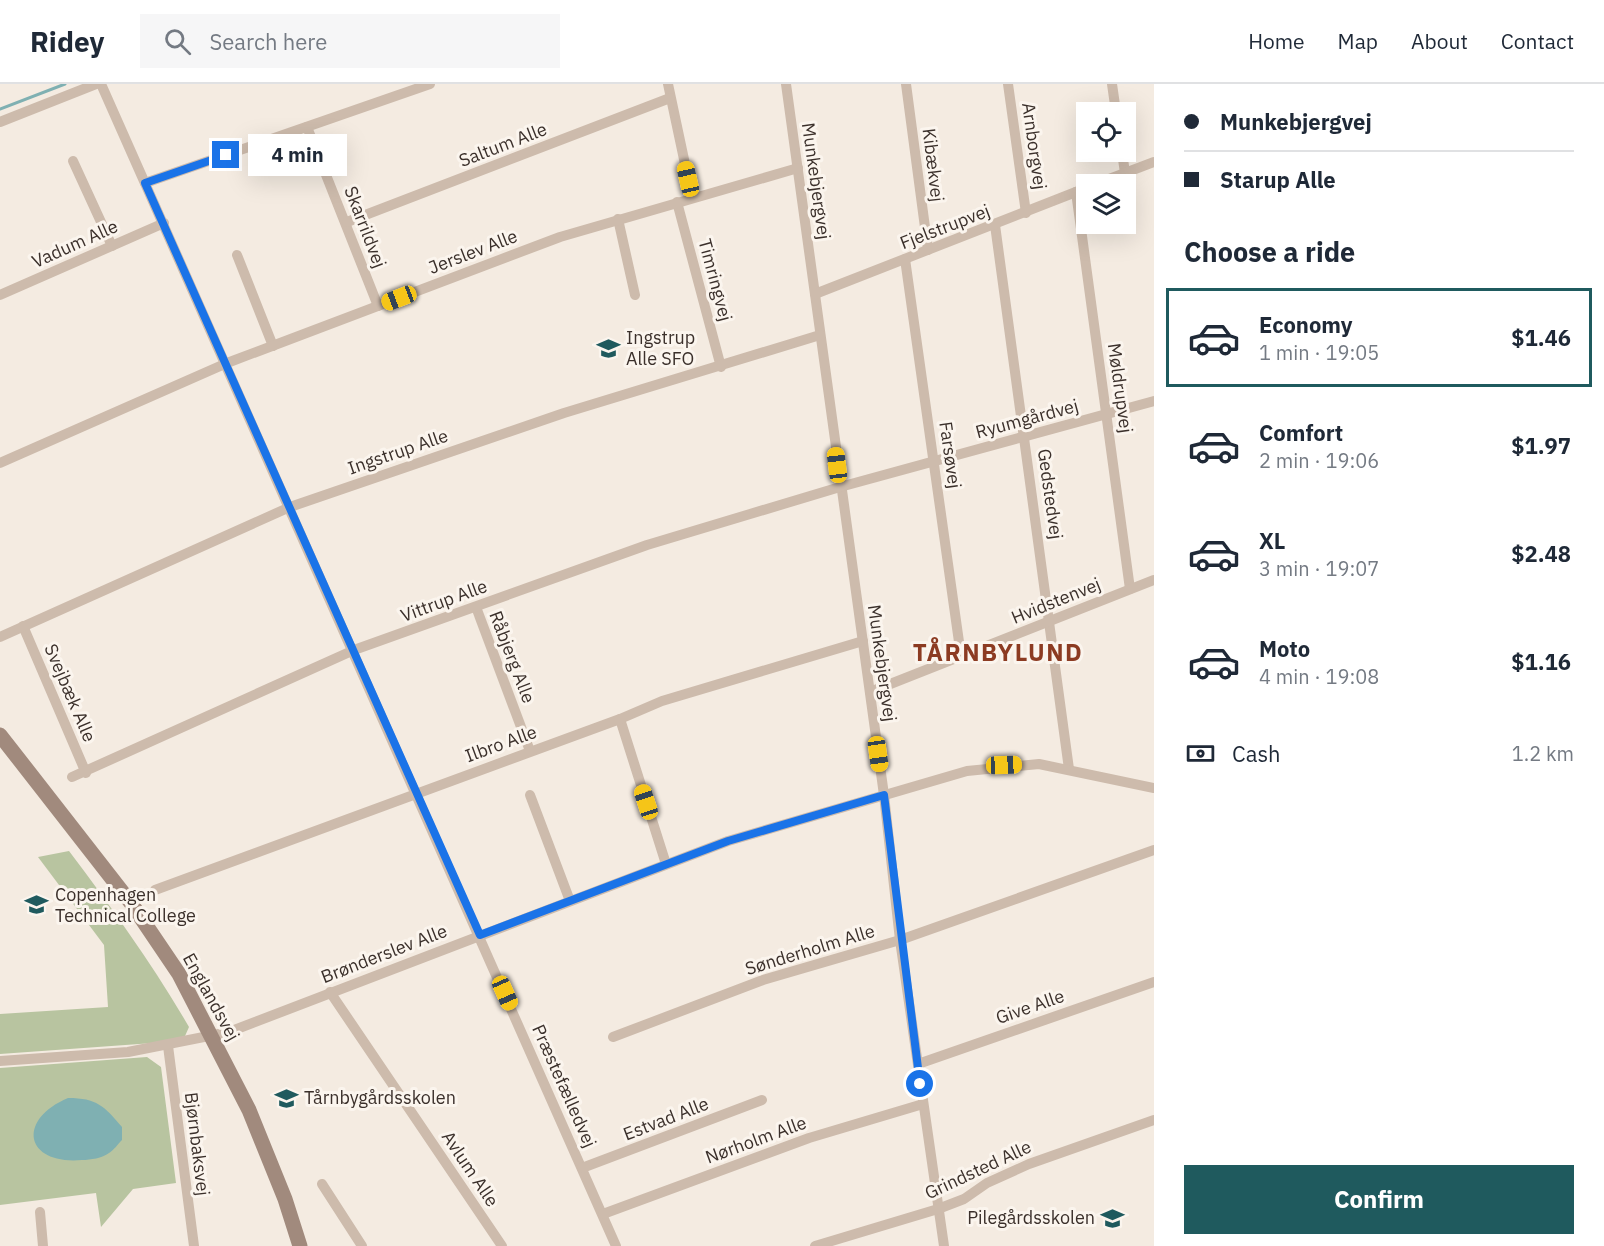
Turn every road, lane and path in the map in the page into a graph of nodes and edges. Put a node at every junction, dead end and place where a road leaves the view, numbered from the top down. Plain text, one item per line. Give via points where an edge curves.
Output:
1 (96, 84) edge
2 (101, 84) edge
3 (430, 84) edge
4 (668, 84) edge
5 (786, 84) edge
6 (906, 84) edge
7 (1008, 84) edge
8 (1112, 84) edge
9 (670, 98) junction
10 (1115, 102) edge
11 (0, 122) edge
12 (307, 127) junction
13 (73, 161) dead end
14 (1123, 162) edge
15 (1154, 162) edge
16 (798, 168) junction
17 (1125, 173) joint
18 (145, 183) junction
19 (1076, 192) edge
20 (692, 197) junction
21 (677, 202) junction
22 (1026, 213) junction
23 (618, 219) junction
24 (347, 222) junction
25 (164, 223) junction
26 (995, 225) junction
27 (1086, 234) edge
28 (112, 246) junction
29 (928, 250) junction
30 (237, 255) dead end
31 (905, 260) junction
32 (815, 294) junction
33 (0, 295) edge
34 (635, 295) dead end
35 (378, 306) junction
36 (820, 335) junction
37 (273, 346) junction
38 (227, 363) junction
39 (721, 367) junction
40 (1154, 401) edge
41 (1107, 414) junction
42 (1025, 436) junction
43 (934, 461) junction
44 (0, 463) edge
45 (840, 487) junction
46 (290, 507) junction
47 (1154, 580) edge
48 (1130, 589) junction
49 (476, 607) junction
50 (1050, 622) junction
51 (23, 626) junction
52 (0, 637) edge
53 (863, 641) junction
54 (354, 650) junction
55 (961, 656) junction
56 (870, 692) junction
57 (620, 719) junction
58 (0, 735) edge
59 (530, 751) junction
60 (1069, 769) junction
61 (86, 772) junction
62 (72, 777) dead end
63 (1154, 788) edge
64 (416, 793) junction
65 (530, 795) dead end
66 (884, 795) junction
67 (1154, 850) edge
68 (666, 864) junction
69 (155, 890) dead end
70 (570, 901) junction
71 (480, 935) junction
72 (900, 939) junction
73 (1154, 982) edge
74 (330, 992) junction
75 (211, 1037) junction
76 (613, 1037) dead end
77 (168, 1046) junction
78 (0, 1061) edge
79 (918, 1064) junction
80 (762, 1100) dead end
81 (923, 1104) junction
82 (1154, 1120) edge
83 (582, 1168) junction
84 (322, 1184) dead end
85 (938, 1209) junction
86 (40, 1212) dead end
87 (603, 1214) junction
88 (43, 1246) edge
89 (194, 1246) edge
90 (300, 1246) edge
91 (362, 1246) edge
92 (502, 1246) edge
93 (616, 1246) edge
94 (815, 1246) edge
95 (944, 1246) edge

1 - 11 street
2 - 18 street, Præstefælledvej
3 - 12 street
4 - 9 street
5 - 16 street, Munkebjergvej
6 - 29 street, Kibækvej
7 - 22 street, Arnborgvej
8 - 10 street
9 - 20 street
9 - 24 street, Saltum Alle
12 - 18 street
12 - 24 street, Skarrildvej
13 - 28 street
14 - 17 street
15 - 17 street
16 - 20 street, Jerslev Alle
16 - 32 street, Munkebjergvej
18 - 25 street, Præstefælledvej
19 - 22 street, Fjelstrupvej
20 - 21 street, Jerslev Alle
21 - 23 street, Jerslev Alle
21 - 39 street, Timringvej
22 - 26 street, Fjelstrupvej
23 - 34 street
23 - 35 street, Jerslev Alle
24 - 35 street, Skarrildvej
25 - 28 street, Vadum Alle
25 - 38 street, Præstefælledvej
26 - 29 street, Fjelstrupvej
26 - 42 street, Gedstedvej
27 - 41 street, Møldrupvej
28 - 33 street, Vadum Alle
29 - 31 street, Fjelstrupvej
30 - 37 street
31 - 32 street, Fjelstrupvej
31 - 43 street, Farsøvej
32 - 36 street, Munkebjergvej
35 - 37 street, Jerslev Alle
36 - 39 street, Ingstrup Alle
36 - 45 street, Munkebjergvej
37 - 38 street, Jerslev Alle
38 - 44 street, Jerslev Alle
38 - 46 street, Præstefælledvej
39 - 46 street, Ingstrup Alle via 564,413
40 - 41 street, Ryumgårdvej
41 - 42 street, Ryumgårdvej
41 - 48 street, Møldrupvej
42 - 43 street, Ryumgårdvej
42 - 50 street, Gedstedvej
43 - 45 street, Ryumgårdvej
43 - 55 street, Farsøvej
45 - 49 street, Vittrup Alle via 646,545
45 - 53 street, Munkebjergvej
46 - 51 street, Ingstrup Alle
46 - 54 street, Præstefælledvej
47 - 48 street, Hvidstenvej
48 - 50 street, Hvidstenvej
49 - 54 street, Vittrup Alle
49 - 59 street, Råbjerg Alle
50 - 55 street, Hvidstenvej
50 - 60 street, Gedstedvej
51 - 52 street, Ingstrup Alle
51 - 61 street, Svejbæk Alle
53 - 56 street, Munkebjergvej
53 - 57 street, Ilbro Alle via 673,697
54 - 61 street, Vittrup Alle
54 - 64 street, Præstefælledvej
55 - 56 street, Hvidstenvej
56 - 66 street, Munkebjergvej
57 - 59 street, Ilbro Alle
57 - 68 street
58 - 75 main road, Englandsvej via 131,903 178,974
59 - 64 street, Ilbro Alle
60 - 63 street, Brønderslev Alle
60 - 66 street, Brønderslev Alle via 1039,764 985,768
61 - 62 street, Vittrup Alle
64 - 69 street, Ilbro Alle
64 - 71 street, Præstefælledvej
65 - 70 street
66 - 68 street, Brønderslev Alle via 728,841
66 - 72 street, Munkebjergvej
67 - 72 street, Sønderholm Alle
68 - 70 street, Brønderslev Alle
70 - 71 street, Brønderslev Alle
71 - 74 street, Brønderslev Alle
71 - 83 street, Præstefælledvej
72 - 76 street, Sønderholm Alle via 763,980
72 - 79 street, Munkebjergvej
73 - 79 street, Give Alle
74 - 75 street, Brønderslev Alle
74 - 92 street, Avlum Alle
75 - 77 street, Brønderslev Alle
75 - 90 main road, Englandsvej via 249,1110
77 - 78 street, Brønderslev Alle
77 - 89 street, Bjørnbaksvej
79 - 81 street, Munkebjergvej
80 - 83 street, Estvad Alle
81 - 85 street, Munkebjergvej
81 - 87 street, Nørholm Alle via 809,1138
82 - 85 street, Grindsted Alle via 1029,1164
83 - 87 street, Præstefælledvej
84 - 91 street
85 - 94 street, Grindsted Alle
85 - 95 street, Munkebjergvej
86 - 88 street
87 - 93 street, Præstefælledvej

